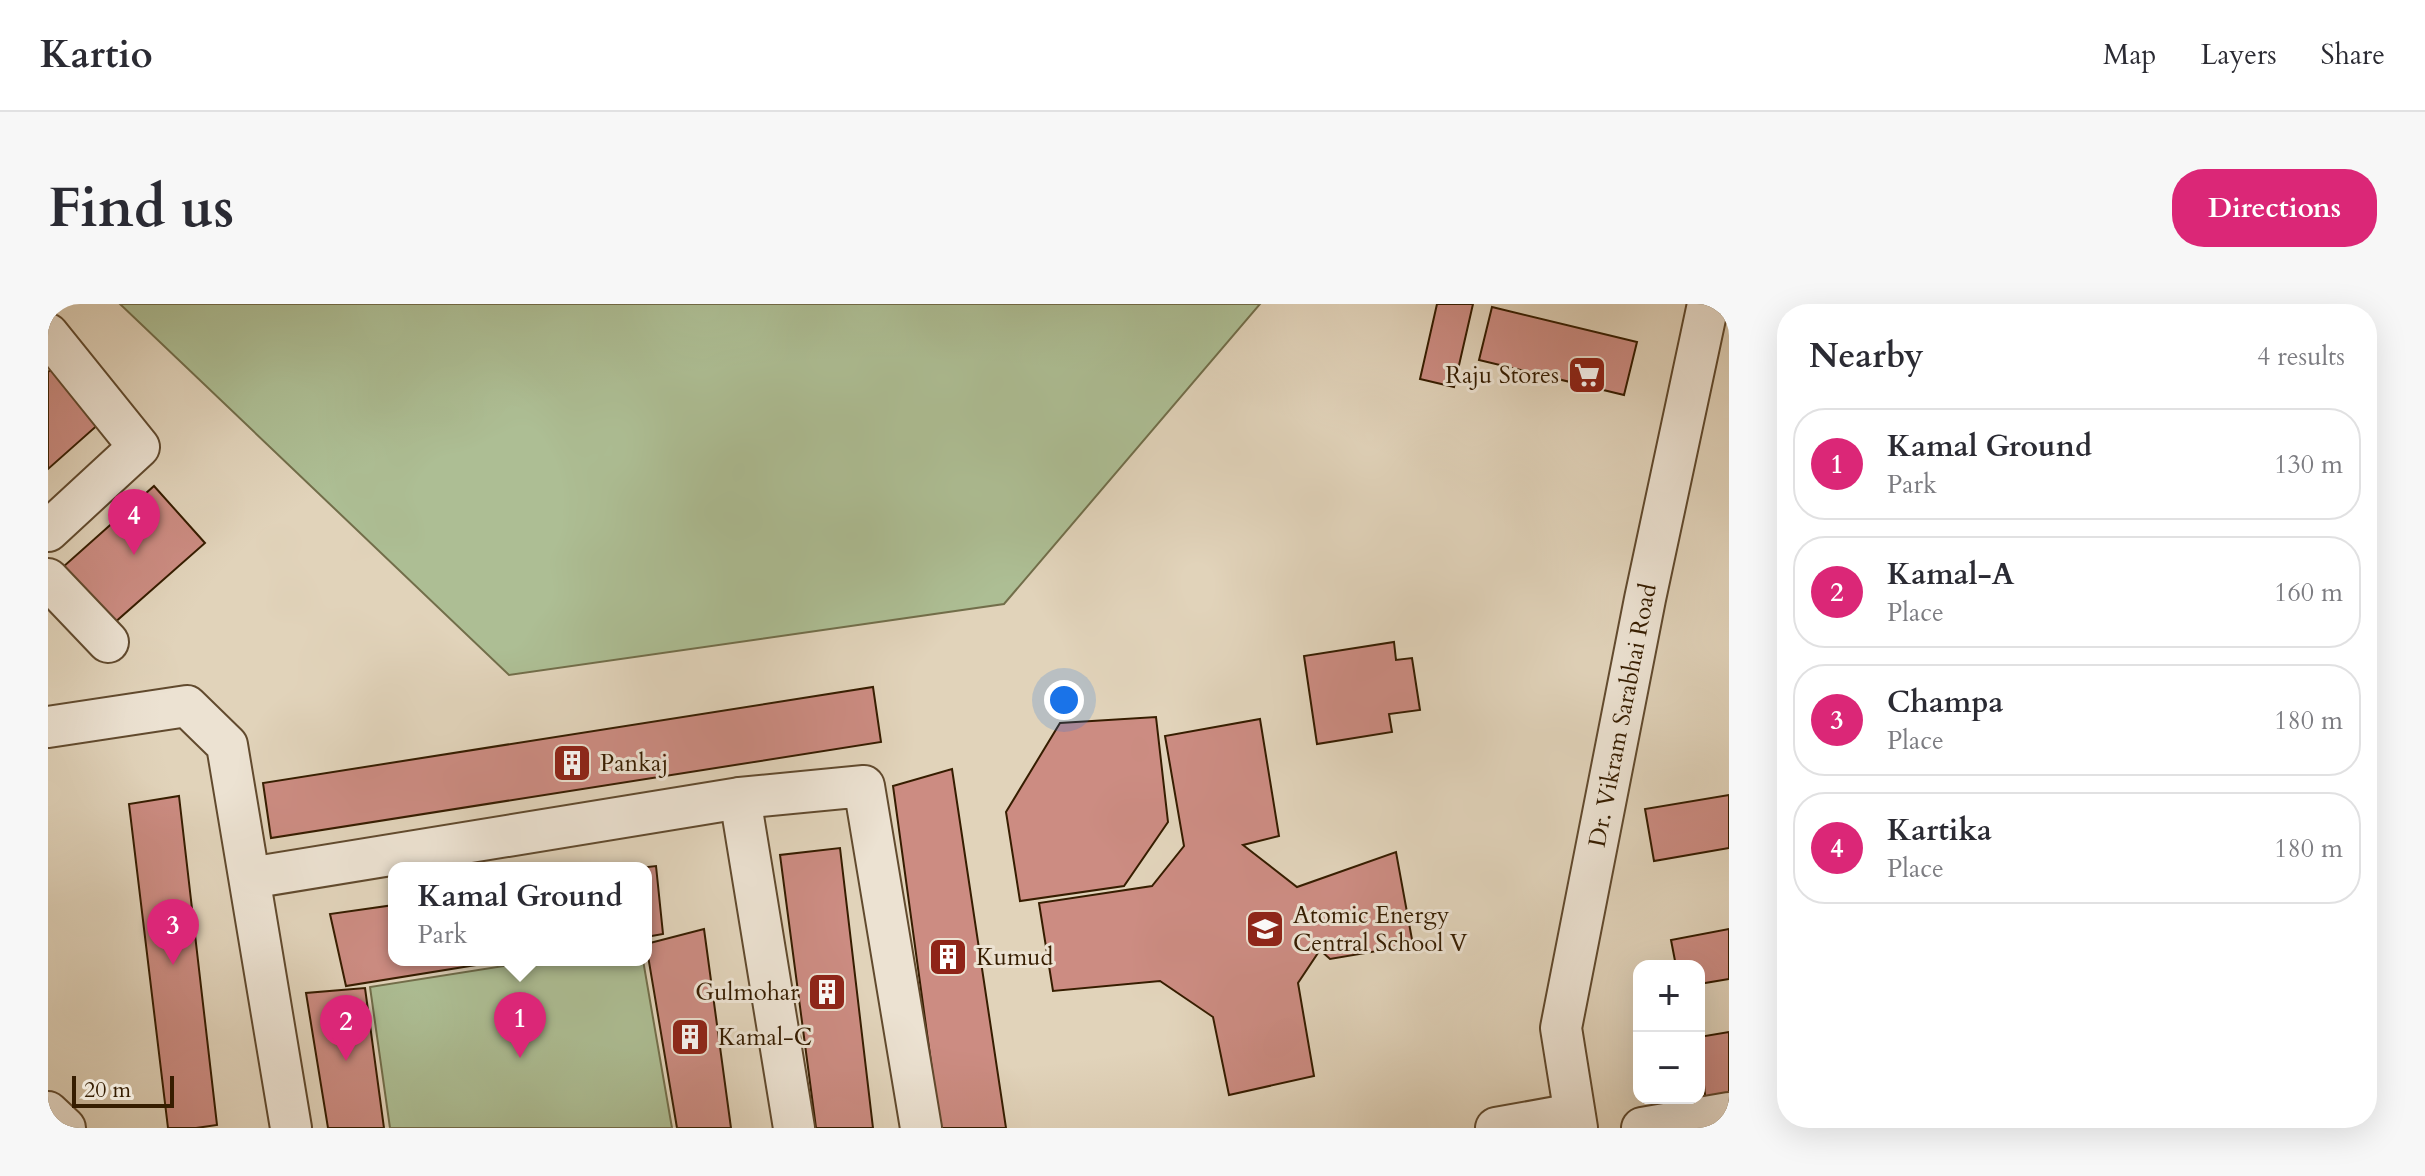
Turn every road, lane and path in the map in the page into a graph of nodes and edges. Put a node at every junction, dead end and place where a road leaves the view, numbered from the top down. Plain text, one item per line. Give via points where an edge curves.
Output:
1 (1708, 304) edge
2 (48, 334) edge
3 (48, 531) edge
4 (48, 579) edge
5 (108, 642) dead end
6 (48, 727) edge
7 (740, 798) junction
8 (250, 878) junction
9 (48, 1112) edge
10 (1729, 1113) edge
11 (1575, 1121) edge
12 (65, 1128) edge
13 (291, 1128) edge
14 (794, 1128) edge
15 (921, 1128) edge
16 (1496, 1128) edge
17 (1642, 1128) edge

1 - 11 street, Dr. Vikram Sarabhai Road via 1561,1028
2 - 3 street via 139,447
4 - 5 street
6 - 8 street via 187,706 227,745
7 - 8 street
7 - 14 street
7 - 15 street via 864,786
8 - 13 street
9 - 12 street
10 - 17 street
11 - 16 street

